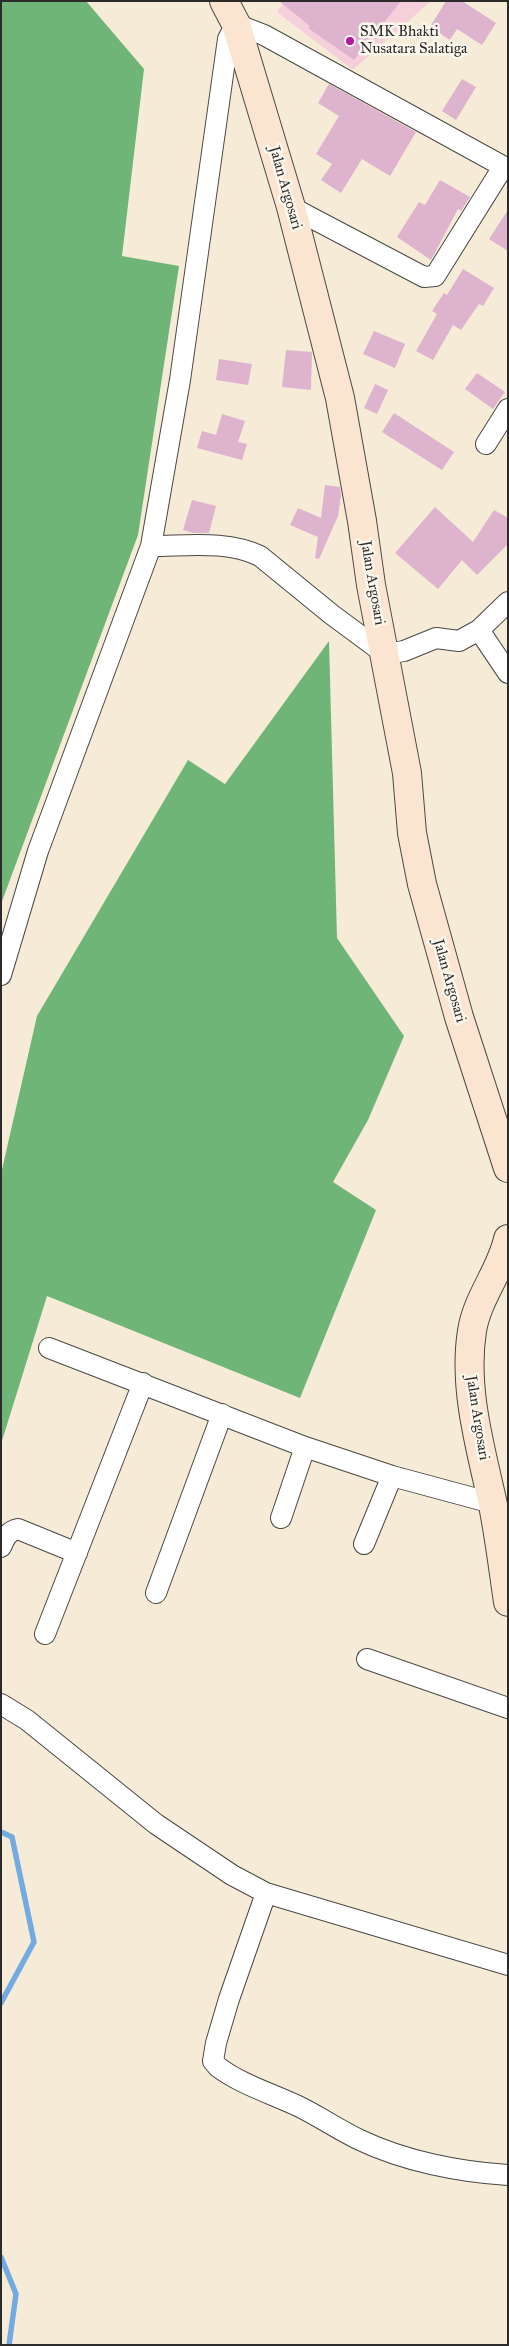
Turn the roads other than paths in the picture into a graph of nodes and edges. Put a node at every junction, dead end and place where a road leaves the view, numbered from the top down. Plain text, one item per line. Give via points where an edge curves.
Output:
1 (230, 13) edge
2 (506, 168) edge
3 (291, 207) junction
4 (508, 409) edge
5 (486, 444) dead end
6 (151, 546) junction
7 (508, 602) edge
8 (479, 630) junction
9 (385, 654) junction
10 (508, 673) edge
11 (1, 975) edge
12 (503, 1130) edge
13 (508, 1168) edge
14 (508, 1239) edge
15 (49, 1348) dead end
16 (143, 1383) junction
17 (222, 1414) junction
18 (305, 1447) junction
19 (392, 1476) junction
20 (492, 1503) junction
21 (280, 1518) dead end
22 (364, 1544) dead end
23 (1, 1547) edge
24 (78, 1553) junction
25 (156, 1593) dead end
26 (508, 1602) edge
27 (45, 1634) dead end
28 (367, 1659) dead end
29 (1, 1704) edge
30 (508, 1708) edge
31 (266, 1893) junction
32 (508, 1965) edge
33 (508, 2175) edge

1 - 2 street via 264,35
1 - 3 street, Jalan Argosari
1 - 6 street via 180,380
2 - 3 street via 435,276 431,277 424,277
3 - 9 street, Jalan Argosari via 340,398
4 - 5 street
6 - 9 street via 231,546 248,550
6 - 11 street via 38,852
7 - 8 street
8 - 9 street via 459,641 436,638 404,651
8 - 10 street
9 - 12 street, Jalan Argosari via 407,773 412,833 422,884 464,1035
12 - 13 street, Jalan Argosari
14 - 20 street, Jalan Argosari via 480,1304 472,1329 469,1358 472,1394
15 - 16 street
16 - 17 street
16 - 24 street
17 - 18 street
17 - 25 street
18 - 19 street
18 - 21 street
19 - 20 street
19 - 22 street
20 - 26 street, Jalan Argosari
23 - 24 street via 8,1534 18,1528
24 - 27 street
28 - 30 street
29 - 31 street via 27,1720 156,1824
31 - 32 street
31 - 33 street via 216,2043 213,2061 218,2067 361,2141 435,2164

